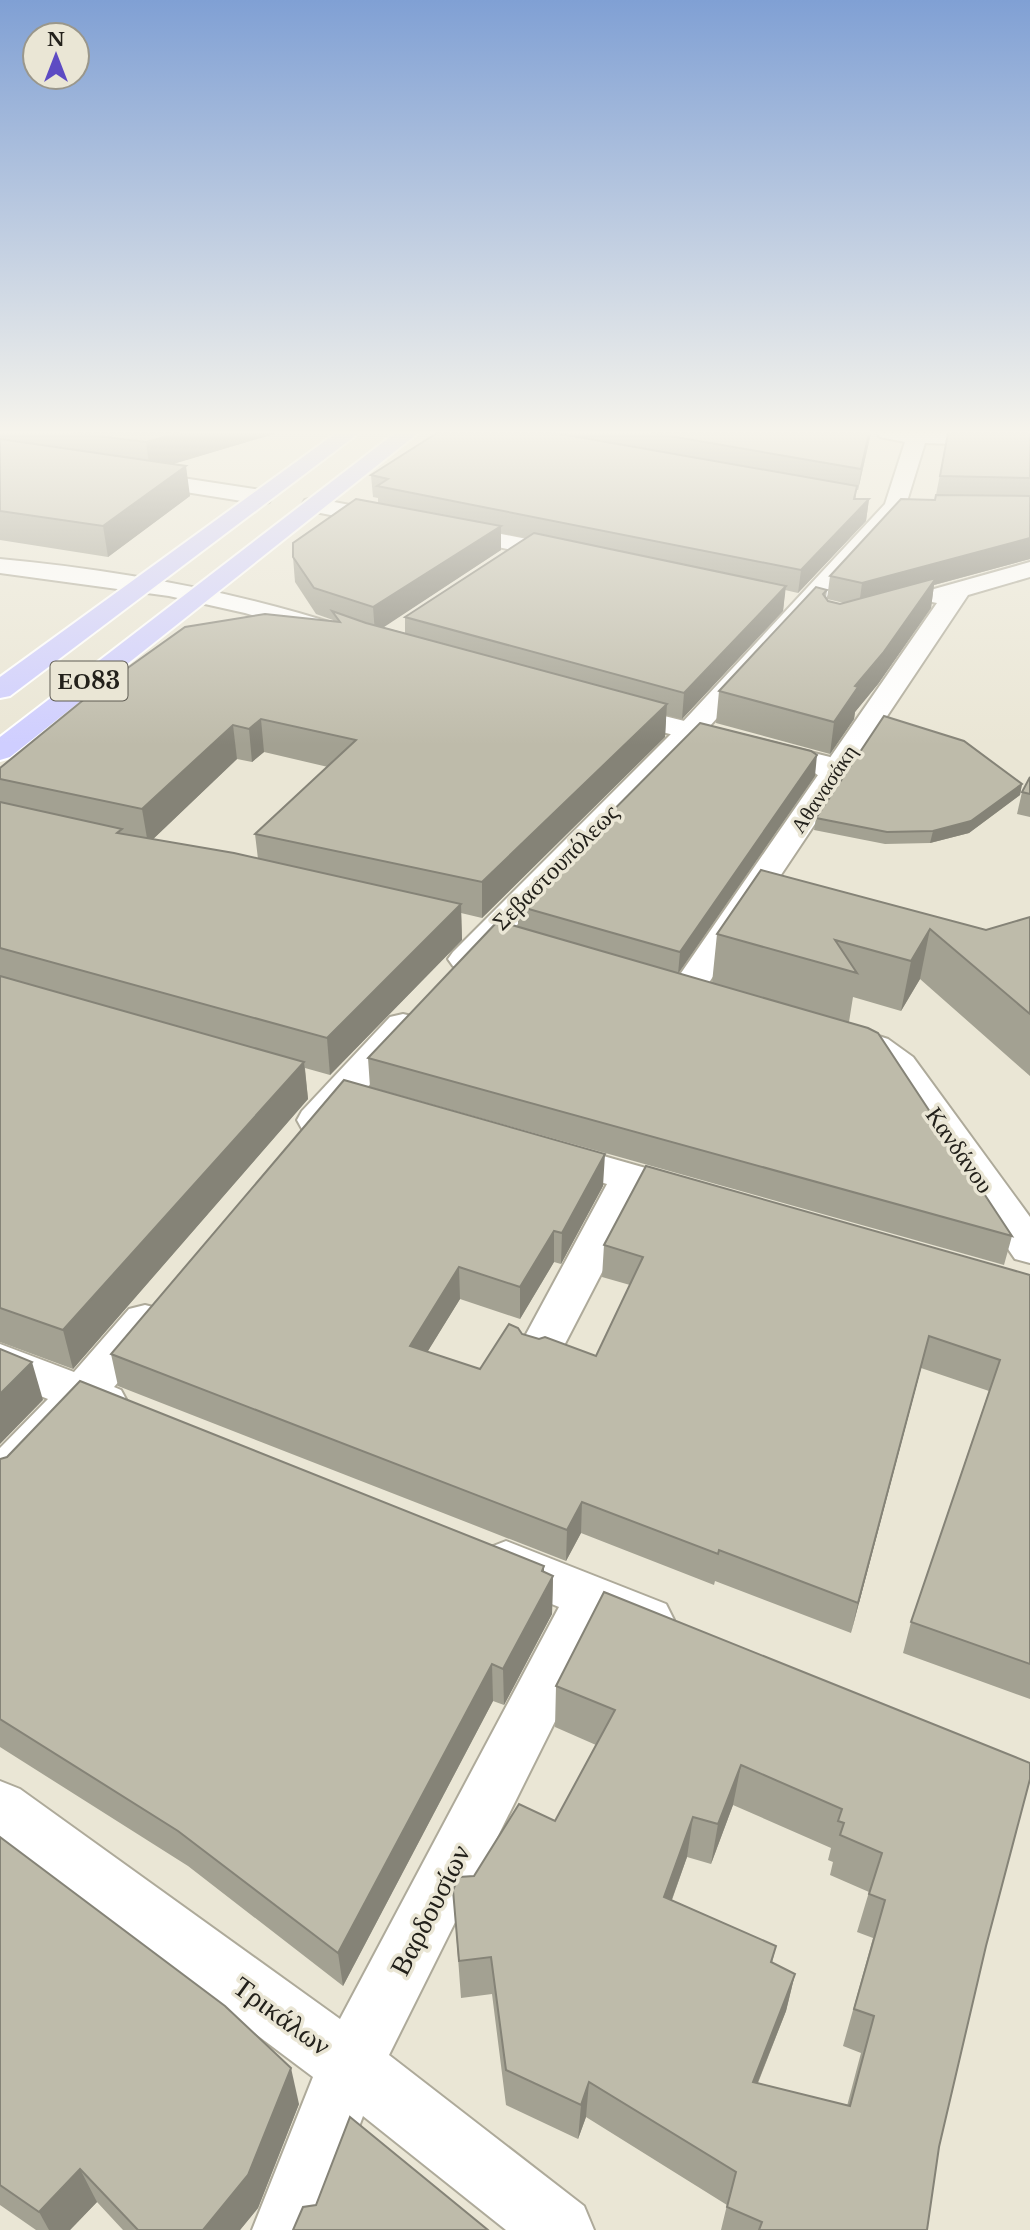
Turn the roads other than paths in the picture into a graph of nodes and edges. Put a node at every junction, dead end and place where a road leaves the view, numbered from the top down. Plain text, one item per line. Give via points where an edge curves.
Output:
1 (207, 537) edge
2 (272, 537) edge
3 (482, 537) edge
4 (871, 537) edge
5 (529, 546) junction
6 (595, 560) edge
7 (506, 561) edge
8 (0, 566) edge
9 (1030, 569) edge
10 (0, 582) edge
11 (959, 589) junction
12 (132, 592) junction
13 (779, 599) edge
14 (189, 603) junction
15 (910, 603) edge
16 (816, 607) junction
17 (810, 631) edge
18 (352, 640) edge
19 (772, 641) junction
20 (0, 690) edge
21 (586, 703) edge
22 (689, 732) junction
23 (0, 751) edge
24 (835, 774) junction
25 (449, 924) edge
26 (490, 933) junction
27 (529, 944) edge
28 (688, 989) edge
29 (814, 1027) edge
30 (300, 1081) edge
31 (340, 1092) junction
32 (379, 1104) edge
33 (295, 1144) edge
34 (525, 1147) edge
35 (631, 1177) junction
36 (724, 1204) edge
37 (1030, 1248) edge
38 (162, 1301) edge
39 (539, 1350) edge
40 (0, 1361) edge
41 (82, 1394) junction
42 (146, 1420) edge
43 (0, 1479) edge
44 (464, 1547) edge
45 (591, 1597) junction
46 (694, 1639) edge
47 (0, 1808) edge
48 (350, 2065) junction
49 (286, 2230) edge
50 (560, 2230) edge

1 - 12 main road, ΕΟ83
2 - 14 main road, ΕΟ83
3 - 5 street
4 - 16 street, Σεβαστουπόλεως
5 - 6 street
5 - 7 street
8 - 12 street via 90,574
9 - 11 street
10 - 12 street
11 - 15 street
11 - 24 street, Αθανασάκη
12 - 14 street
12 - 20 main road, ΕΟ83
13 - 16 street
14 - 18 street via 282,633
14 - 23 main road, ΕΟ83
16 - 19 street, Σεβαστουπόλεως
17 - 19 street
19 - 22 street, Σεβαστουπόλεως
21 - 22 street
22 - 24 street via 707,742
22 - 26 street, Σεβαστουπόλεως
24 - 28 street, Αθανασάκη
25 - 26 street
26 - 27 street
26 - 31 street, Σεβαστουπόλεως
29 - 37 street, Κανδάνου via 889,1053
30 - 31 street
31 - 32 street
31 - 33 street, Σεβαστουπόλεως
34 - 35 street
35 - 36 street
35 - 39 street
38 - 41 street
40 - 41 street
41 - 42 street
41 - 43 street
44 - 45 street
45 - 46 street
45 - 48 street, Βαρδουσίων
47 - 48 street, Τρικάλων
48 - 49 street, Βαρδουσίων
48 - 50 street, Τρικάλων

